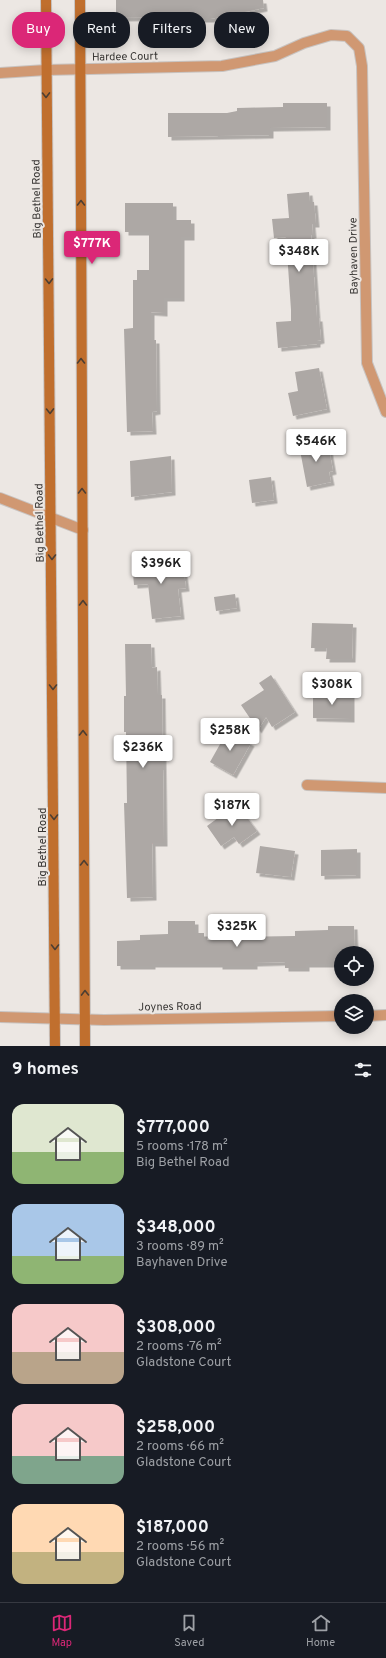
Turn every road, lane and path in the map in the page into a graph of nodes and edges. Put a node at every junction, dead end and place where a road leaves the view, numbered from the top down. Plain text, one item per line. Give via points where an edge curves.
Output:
1 (46, 0) edge
2 (80, 0) edge
3 (80, 69) junction
4 (46, 70) junction
5 (0, 73) edge
6 (363, 97) joint
7 (386, 412) edge
8 (0, 498) edge
9 (51, 518) junction
10 (83, 530) junction
11 (307, 785) dead end
12 (386, 788) edge
13 (386, 1015) edge
14 (334, 1016) edge
15 (374, 1016) edge
16 (0, 1017) edge
17 (55, 1018) junction
18 (85, 1019) junction
19 (55, 1046) edge
20 (85, 1046) edge

1 - 4 main road, Big Bethel Road
2 - 3 main road
3 - 4 street, Hardee Court
3 - 6 street, Hardee Court via 222,66 275,56 331,35 348,36 359,48
10 -> 3 main road
4 - 5 street, Hardee Court
4 -> 9 main road, Big Bethel Road
6 - 7 street, Bayhaven Drive via 367,363
8 - 9 street
9 - 10 street
9 -> 17 main road, Big Bethel Road
18 -> 10 main road
11 - 12 street
13 - 15 street
14 - 18 street, Joynes Road
16 - 17 street, Joynes Road
17 - 18 street, Joynes Road
17 - 19 main road, Big Bethel Road
18 - 20 main road

